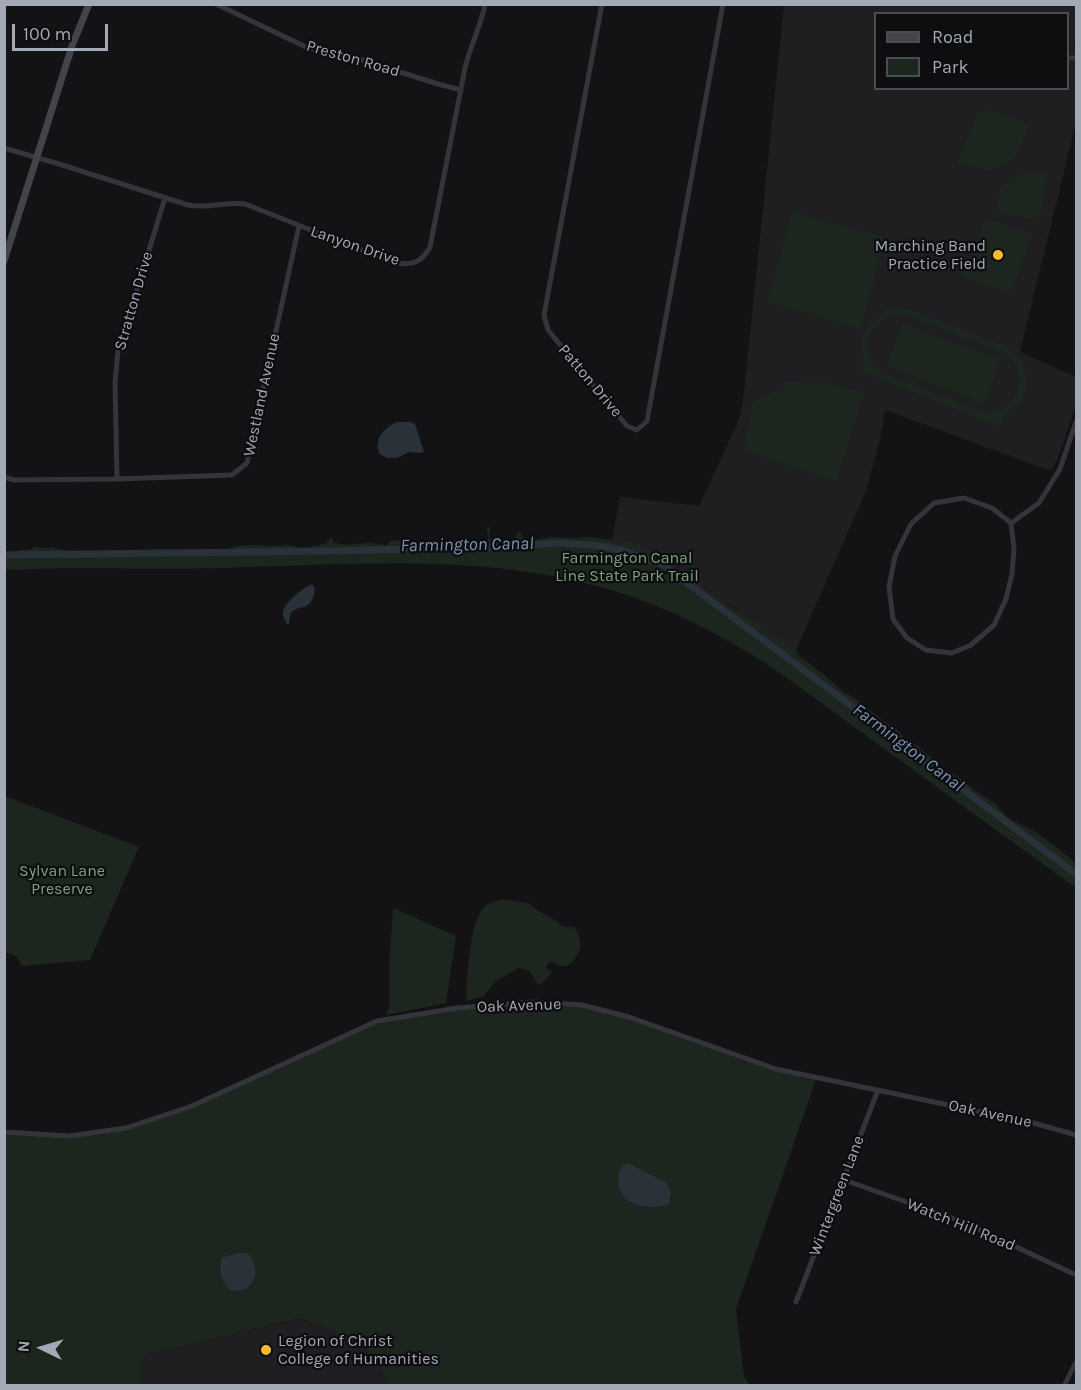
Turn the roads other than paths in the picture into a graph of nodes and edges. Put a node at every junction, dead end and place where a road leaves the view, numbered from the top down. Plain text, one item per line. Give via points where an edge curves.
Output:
1 (89, 4) edge
2 (216, 4) edge
3 (485, 4) edge
4 (602, 4) edge
5 (723, 4) edge
6 (461, 90) junction
7 (4, 148) edge
8 (37, 158) junction
9 (165, 198) junction
10 (299, 226) junction
11 (4, 261) edge
12 (1077, 422) edge
13 (4, 477) edge
14 (117, 479) junction
15 (1011, 523) junction
16 (878, 1090) junction
17 (4, 1132) edge
18 (1077, 1135) edge
19 (844, 1180) junction
20 (1077, 1275) edge
21 (796, 1302) dead end
22 (1077, 1362) edge
23 (1064, 1386) edge

1 - 8 street
2 - 6 street, Preston Road via 308,48
3 - 6 street, Lanyon Drive
4 - 5 street, Patton Drive via 544,315 548,330 627,426 637,430 647,421
6 - 10 street, Lanyon Drive via 431,241 421,259 407,264 392,262
7 - 8 street, Lanyon Drive
8 - 9 street, Lanyon Drive
8 - 11 street
9 - 10 street, Lanyon Drive via 197,207 245,204
9 - 14 street, Stratton Drive via 118,351
10 - 14 street, Westland Avenue via 247,463 232,475
12 - 15 street via 1060,469 1039,502
13 - 14 street, Westland Avenue
15 - 15 street via 992,508 964,498 934,503 911,524 895,556 889,587 893,619 907,638 926,650 952,653 971,645 994,625 1012,574
16 - 17 street, Oak Avenue via 777,1069 610,1012 582,1005 534,1002 457,1008 377,1021 192,1106 126,1128 69,1136
16 - 18 street, Oak Avenue
16 - 19 street, Wintergreen Lane
19 - 20 street, Watch Hill Road via 963,1222
19 - 21 street, Wintergreen Lane
22 - 23 street

